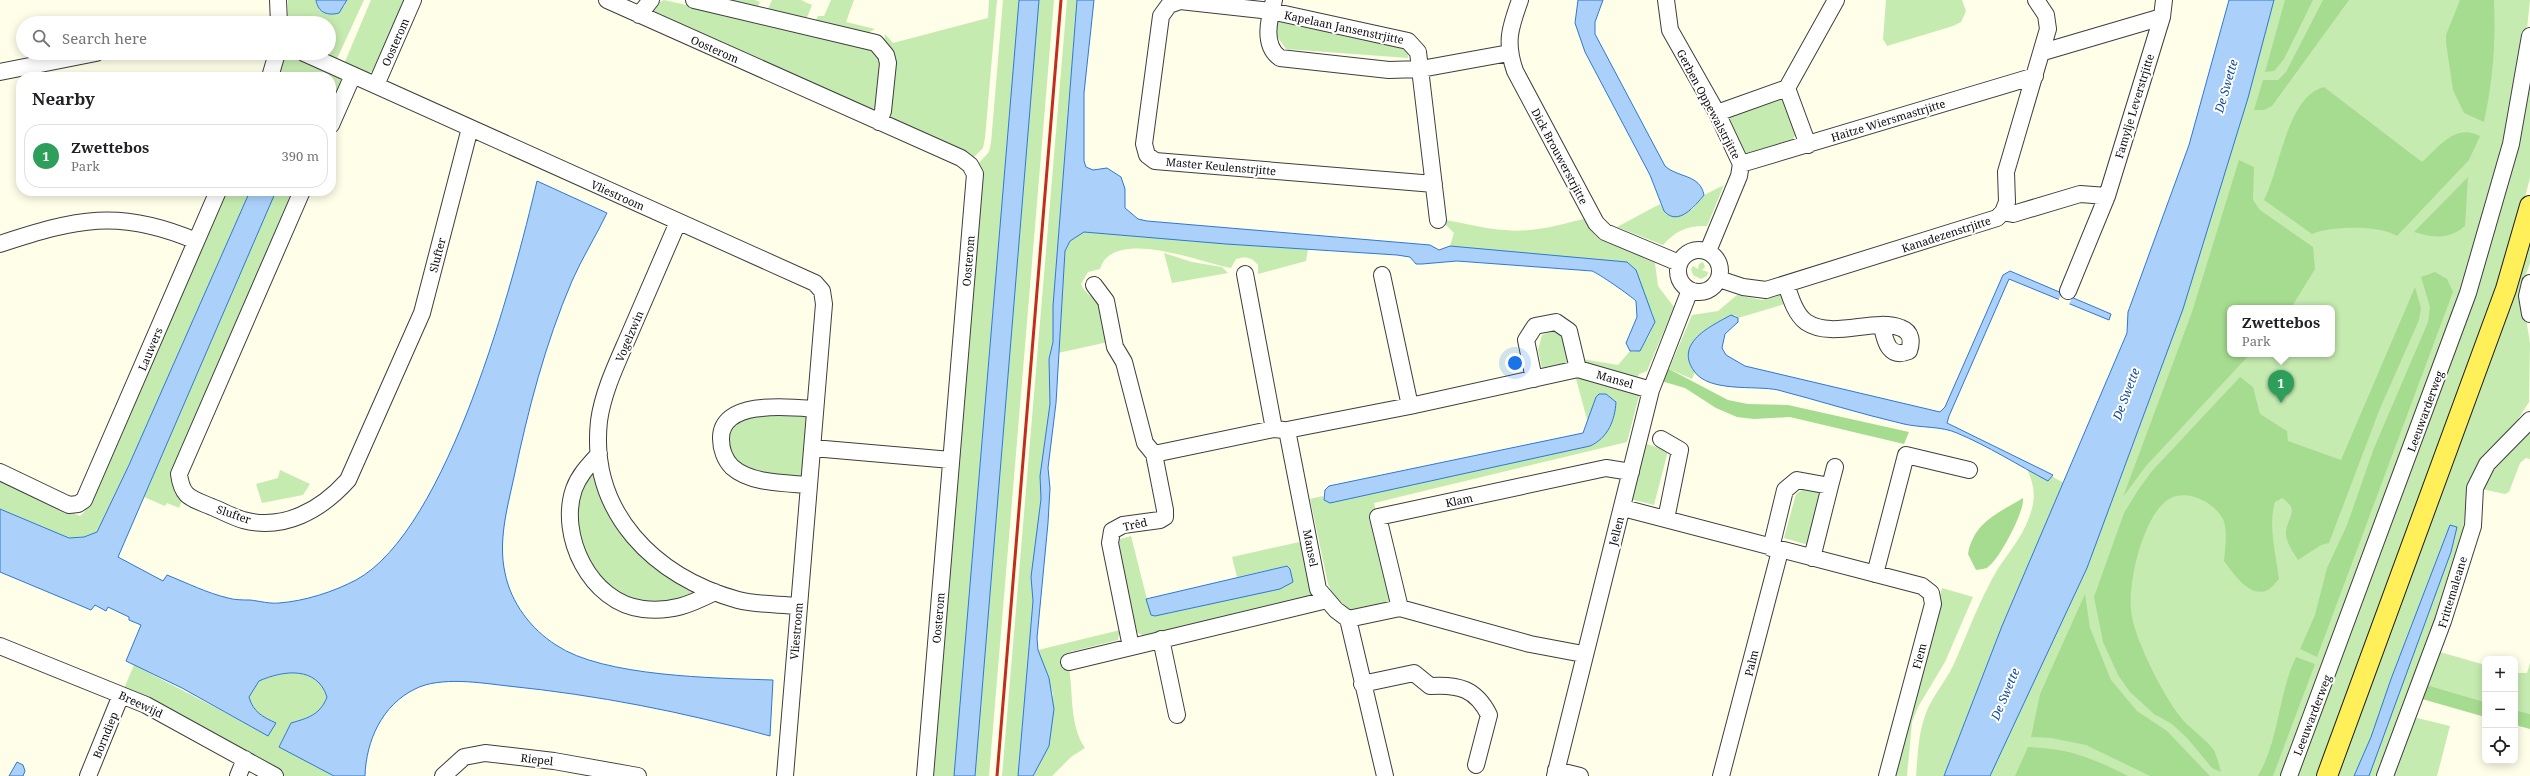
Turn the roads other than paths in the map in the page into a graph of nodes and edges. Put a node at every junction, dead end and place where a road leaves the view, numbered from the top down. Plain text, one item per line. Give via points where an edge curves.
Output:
1 (278, 0) edge
2 (413, 0) edge
3 (607, 0) edge
4 (651, 0) edge
5 (694, 0) edge
6 (1520, 0) edge
7 (1666, 0) edge
8 (1836, 0) edge
9 (2036, 0) edge
10 (2164, 0) edge
11 (1273, 6) edge
12 (639, 15) junction
13 (279, 16) edge
14 (2162, 17) junction
15 (2530, 36) edge
16 (2043, 52) junction
17 (1509, 53) junction
18 (61, 60) edge
19 (275, 60) edge
20 (320, 60) edge
21 (1421, 69) junction
22 (0, 72) edge
23 (271, 72) edge
24 (353, 75) junction
25 (2034, 76) junction
26 (376, 84) junction
27 (1787, 88) junction
28 (1717, 113) junction
29 (336, 114) edge
30 (879, 122) junction
31 (470, 128) junction
32 (1808, 144) junction
33 (1741, 164) junction
34 (1434, 184) junction
35 (216, 196) edge
36 (300, 196) edge
37 (2107, 196) junction
38 (2530, 206) edge
39 (2003, 212) junction
40 (1438, 220) dead end
41 (678, 222) junction
42 (196, 241) junction
43 (0, 244) edge
44 (1708, 251) junction
45 (1679, 263) junction
46 (1245, 274) dead end
47 (1382, 274) dead end
48 (1719, 279) junction
49 (2530, 283) edge
50 (1786, 284) junction
51 (1094, 285) dead end
52 (1690, 290) junction
53 (2068, 291) dead end
54 (2530, 314) edge
55 (1882, 326) dead end
56 (1578, 369) junction
57 (1534, 379) junction
58 (1651, 390) junction
59 (1410, 406) junction
60 (815, 409) junction
61 (2530, 420) edge
62 (1281, 429) junction
63 (1661, 439) dead end
64 (813, 448) junction
65 (599, 454) junction
66 (1154, 454) junction
67 (951, 460) junction
68 (1835, 467) dead end
69 (1969, 470) dead end
70 (0, 472) edge
71 (1631, 472) junction
72 (809, 485) junction
73 (1830, 486) junction
74 (1623, 508) junction
75 (1666, 519) junction
76 (1776, 549) junction
77 (1812, 558) junction
78 (1875, 574) junction
79 (715, 592) junction
80 (1327, 600) junction
81 (798, 606) junction
82 (1400, 608) junction
83 (1348, 619) junction
84 (1161, 639) junction
85 (0, 646) edge
86 (1131, 647) junction
87 (1583, 654) junction
88 (1070, 662) dead end
89 (1362, 684) junction
90 (122, 695) junction
91 (1177, 715) dead end
92 (244, 759) junction
93 (1476, 764) dead end
94 (1555, 773) edge
95 (88, 776) edge
96 (238, 776) edge
97 (275, 776) edge
98 (443, 776) edge
99 (638, 776) edge
100 (784, 776) edge
101 (925, 776) edge
102 (1385, 776) edge
103 (1580, 776) edge
104 (1721, 776) edge
105 (1887, 776) edge
106 (2289, 776) edge
107 (2327, 776) edge
108 (2385, 776) edge

1 - 13 street
2 - 26 street, Oosterom
3 - 12 street, Oosterom
4 - 12 street
5 - 30 street via 876,43 884,51 888,63 883,111
6 - 17 street, Dick Brouwerstrjitte via 1509,29
7 - 28 street, Gerben Oppewalstrjitte via 1670,30
8 - 27 street
9 - 16 street, Kanadezenstrjitte via 2048,23
10 - 14 street, Famylje Leverstrjitte
11 - 21 street, Kapelaan Jansenstrjitte via 1408,40 1418,52
11 - 21 street, Kapelaan Jansenstrjitte via 1268,40 1272,52 1280,58 1389,70
11 - 34 street, Master Keulenstrjitte via 1180,1 1169,5 1160,16 1144,144 1146,155 1155,160
12 - 30 street, Oosterom
14 - 16 street
14 - 37 street, Famylje Leverstrjitte
15 - 106 street, Leeuwarderweg via 2511,144 2468,293
16 - 25 street, Kanadezenstrjitte
17 - 21 street, Kapelaan Jansenstrjitte
17 - 45 street, Dick Brouwerstrjitte via 1515,71 1596,223 1605,232
18 - 22 street
19 - 23 street
20 - 24 street, Vliestroom
21 - 34 street
24 - 26 street, Vliestroom
24 - 29 street
25 - 32 street, Haitze Wiersmastrjitte
25 - 39 street, Kanadezenstrjitte via 2006,172 2007,202
26 - 31 street, Vliestroom
27 - 28 street
27 - 32 street
28 - 33 street, Gerben Oppewalstrjitte
30 - 67 street, Oosterom via 961,158 970,165 975,174
31 - 36 street, Slufter via 422,313 348,480 332,497 313,511 289,520 265,523 243,520 189,497 181,488 179,474
31 - 41 street, Vliestroom
32 - 33 street, Haitze Wiersmastrjitte
33 - 44 street, Gerben Oppewalstrjitte via 1739,176
34 - 40 street
35 - 42 street, Lauwers
37 - 39 street via 2080,194 2014,214
37 - 53 street, Famylje Leverstrjitte
38 - 107 main road via 2506,289
39 - 50 street, Kanadezenstrjitte via 1986,223
41 - 60 street, Vliestroom via 815,283 822,291 824,304
41 - 65 street, Vogelzwin via 615,367 599,421
42 - 43 street via 171,231 126,220 86,220
42 - 70 street, Lauwers via 84,500 78,504 69,504
44 - 45 street via 1691,251
44 - 48 street via 1720,263
45 - 52 street via 1679,279
46 - 62 street
47 - 59 street
48 - 50 street, Kanadezenstrjitte via 1766,290
48 - 52 street via 1707,291
49 - 54 street via 2527,296
50 - 55 street via 1793,305 1806,322 1819,327 1848,329
51 - 66 street, Trêd via 1106,301 1115,346 1124,362 1144,443
52 - 58 street, Jellen
56 - 57 street, Mansel
56 - 57 street via 1569,331 1556,322 1536,326 1526,340
56 - 58 street, Mansel
57 - 59 street, Mansel
58 - 71 street, Jellen
59 - 62 street, Mansel
60 - 64 street, Vliestroom
60 - 72 street via 759,407 743,412 728,421 721,432 723,452 733,468 766,480
61 - 108 street, Frittemaleane via 2487,464 2475,488 2472,526 2446,614
62 - 66 street
62 - 80 street, Mansel via 1318,589
63 - 75 street via 1680,450
64 - 67 street
64 - 72 street, Vliestroom
65 - 79 street, Vogelzwin via 606,487 626,529 662,564 684,578
65 - 79 street via 582,472 574,489 571,508 571,534 577,554 589,574 617,600 641,609 665,610 687,606
66 - 86 street, Trêd via 1164,517 1123,525 1112,531 1110,543
67 - 101 street, Oosterom
68 - 73 street
69 - 78 street via 1906,455
71 - 74 street, Jellen
71 - 82 street, Klam via 1606,468 1378,517
72 - 81 street, Vliestroom
73 - 76 street via 1797,480 1785,490
73 - 77 street
74 - 75 street, Fiem
74 - 87 street, Jellen
75 - 76 street, Fiem
76 - 77 street, Fiem
76 - 104 street, Palm
77 - 78 street, Fiem
78 - 105 street, Fiem via 1922,586 1931,593 1933,604
79 - 81 street, Vogelzwin via 740,600
80 - 83 street, Mansel
80 - 84 street
81 - 100 street, Vliestroom
82 - 83 street
82 - 87 street via 1530,644
83 - 89 street
84 - 86 street
84 - 91 street
85 - 90 street, Breewijd
86 - 88 street
87 - 94 street, Jellen
89 - 93 street via 1414,673 1430,686 1450,685 1472,692 1482,702 1489,715
89 - 102 street
90 - 92 street, Breewijd via 146,705
90 - 95 street, Borndiep
92 - 96 street
92 - 97 street, Breewijd
94 - 103 street
98 - 99 street, Riepel via 464,757 485,753 554,761

